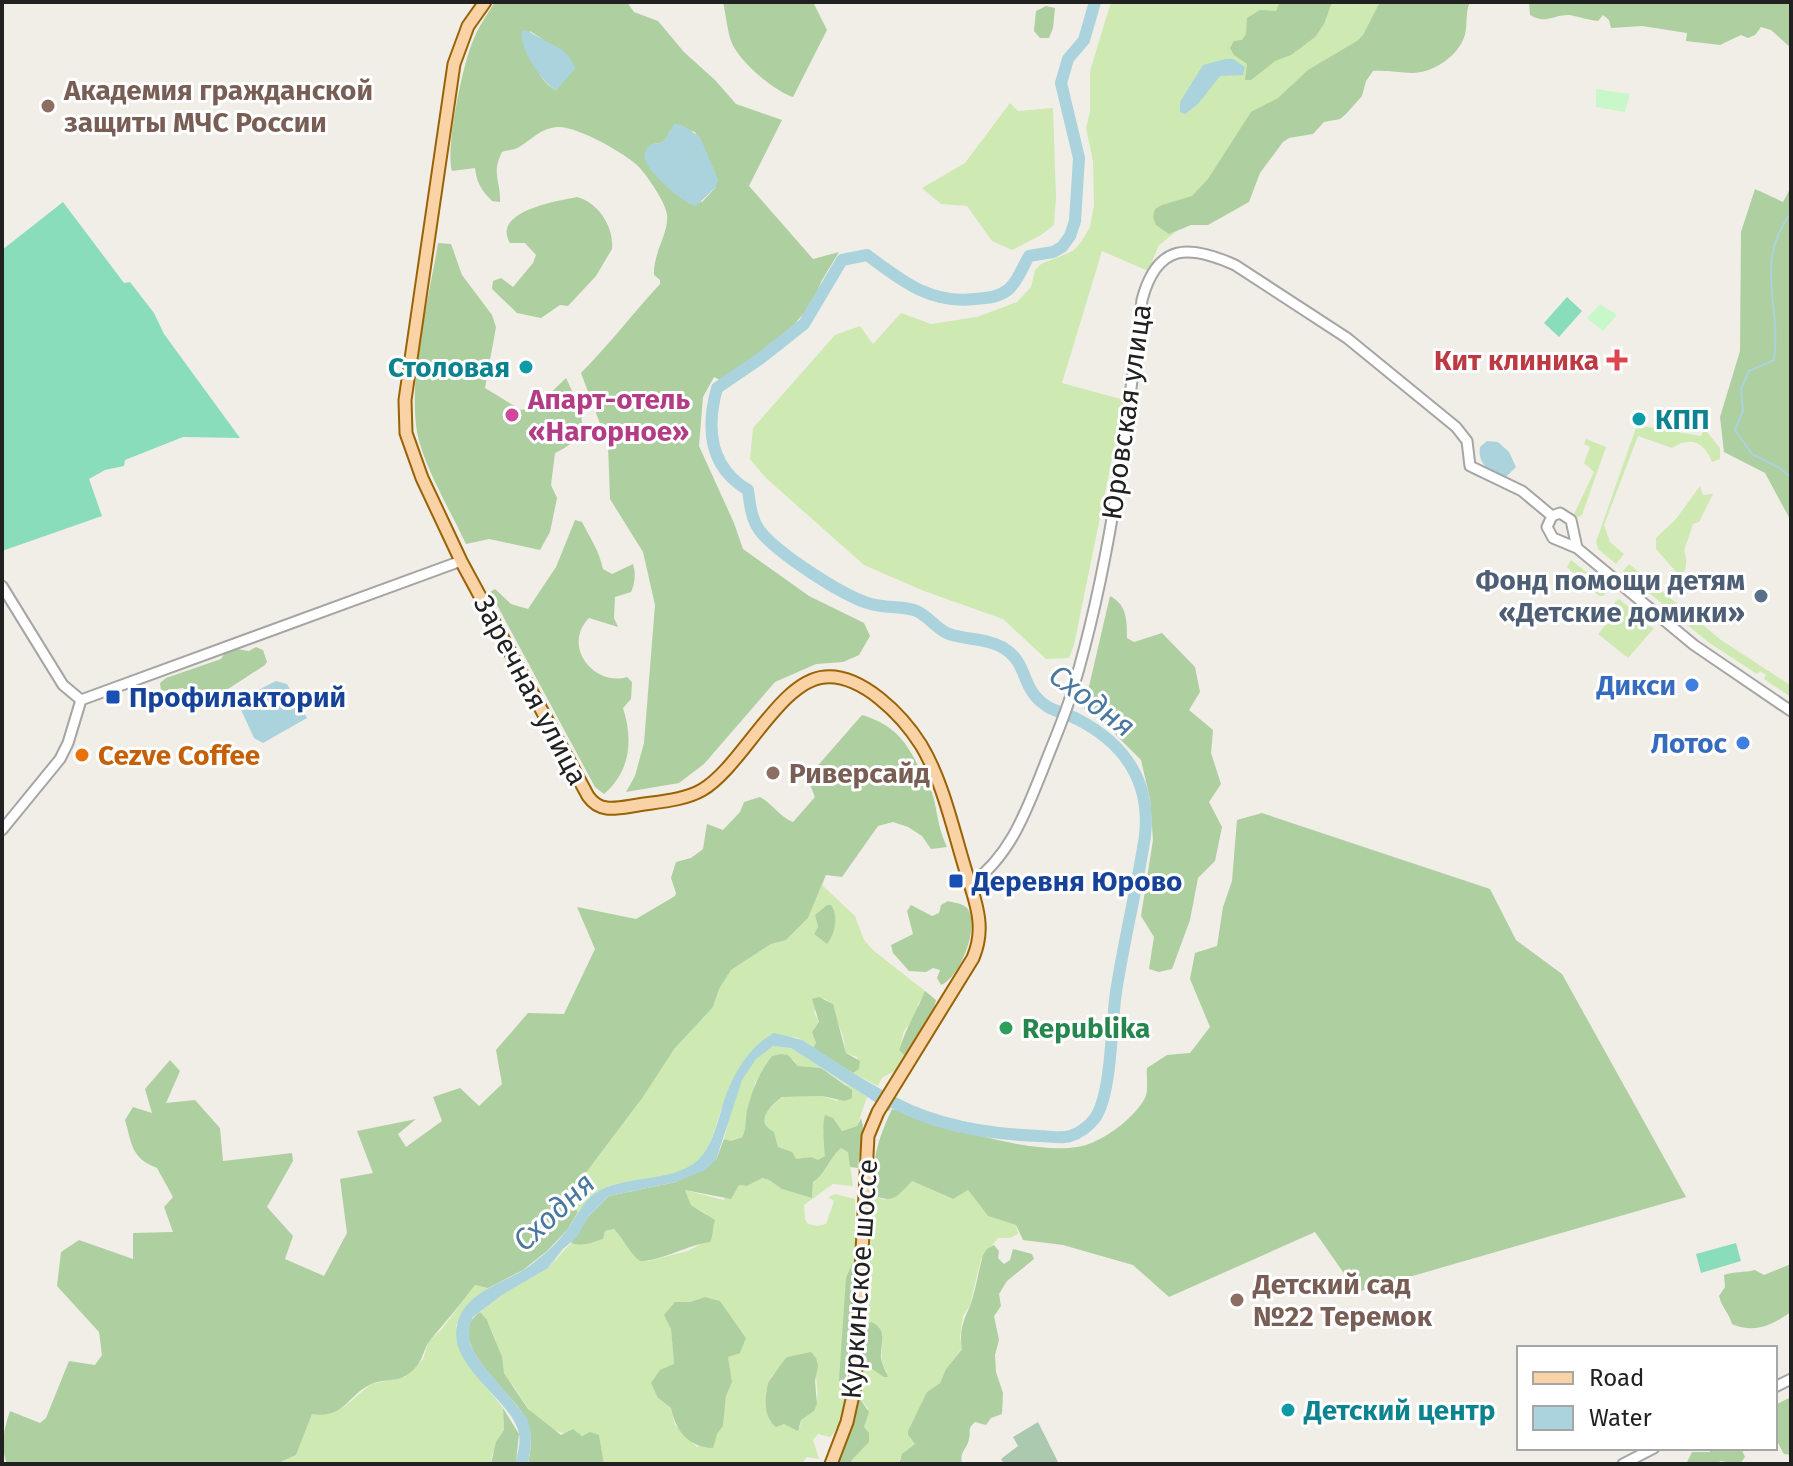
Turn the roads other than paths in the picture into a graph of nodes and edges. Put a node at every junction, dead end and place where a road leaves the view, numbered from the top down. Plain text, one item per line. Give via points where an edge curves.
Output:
1 (485, 2) edge
2 (1552, 516) junction
3 (1573, 529) junction
4 (1557, 539) junction
5 (1577, 548) junction
6 (461, 561) junction
7 (2, 586) edge
8 (81, 700) junction
9 (1791, 711) edge
10 (2, 830) edge
11 (970, 885) junction
12 (888, 1095) joint
13 (1650, 1450) edge
14 (831, 1464) edge
15 (1623, 1464) edge

1 - 6 main road, Заречная улица via 468,26 454,64 405,400 411,453
2 - 3 street via 1565,514
2 - 4 street via 1547,527
2 - 11 street, Юровская улица via 1522,491 1470,466 1464,436 1347,338 1235,265 1187,250 1163,259 1142,300 1102,567 1070,700 1015,836
3 - 4 street
3 - 5 street
4 - 5 street
5 - 9 street via 1694,645
6 - 8 street
6 - 11 main road, Заречная улица via 597,806 618,808 703,790 796,688 815,678 839,678 889,708 921,745
7 - 8 street via 63,685
8 - 10 street via 60,759
11 - 12 main road, Заречная улица via 979,921 977,947
12 - 14 main road, Куркинское шоссе via 868,1136 855,1386
13 - 15 street

